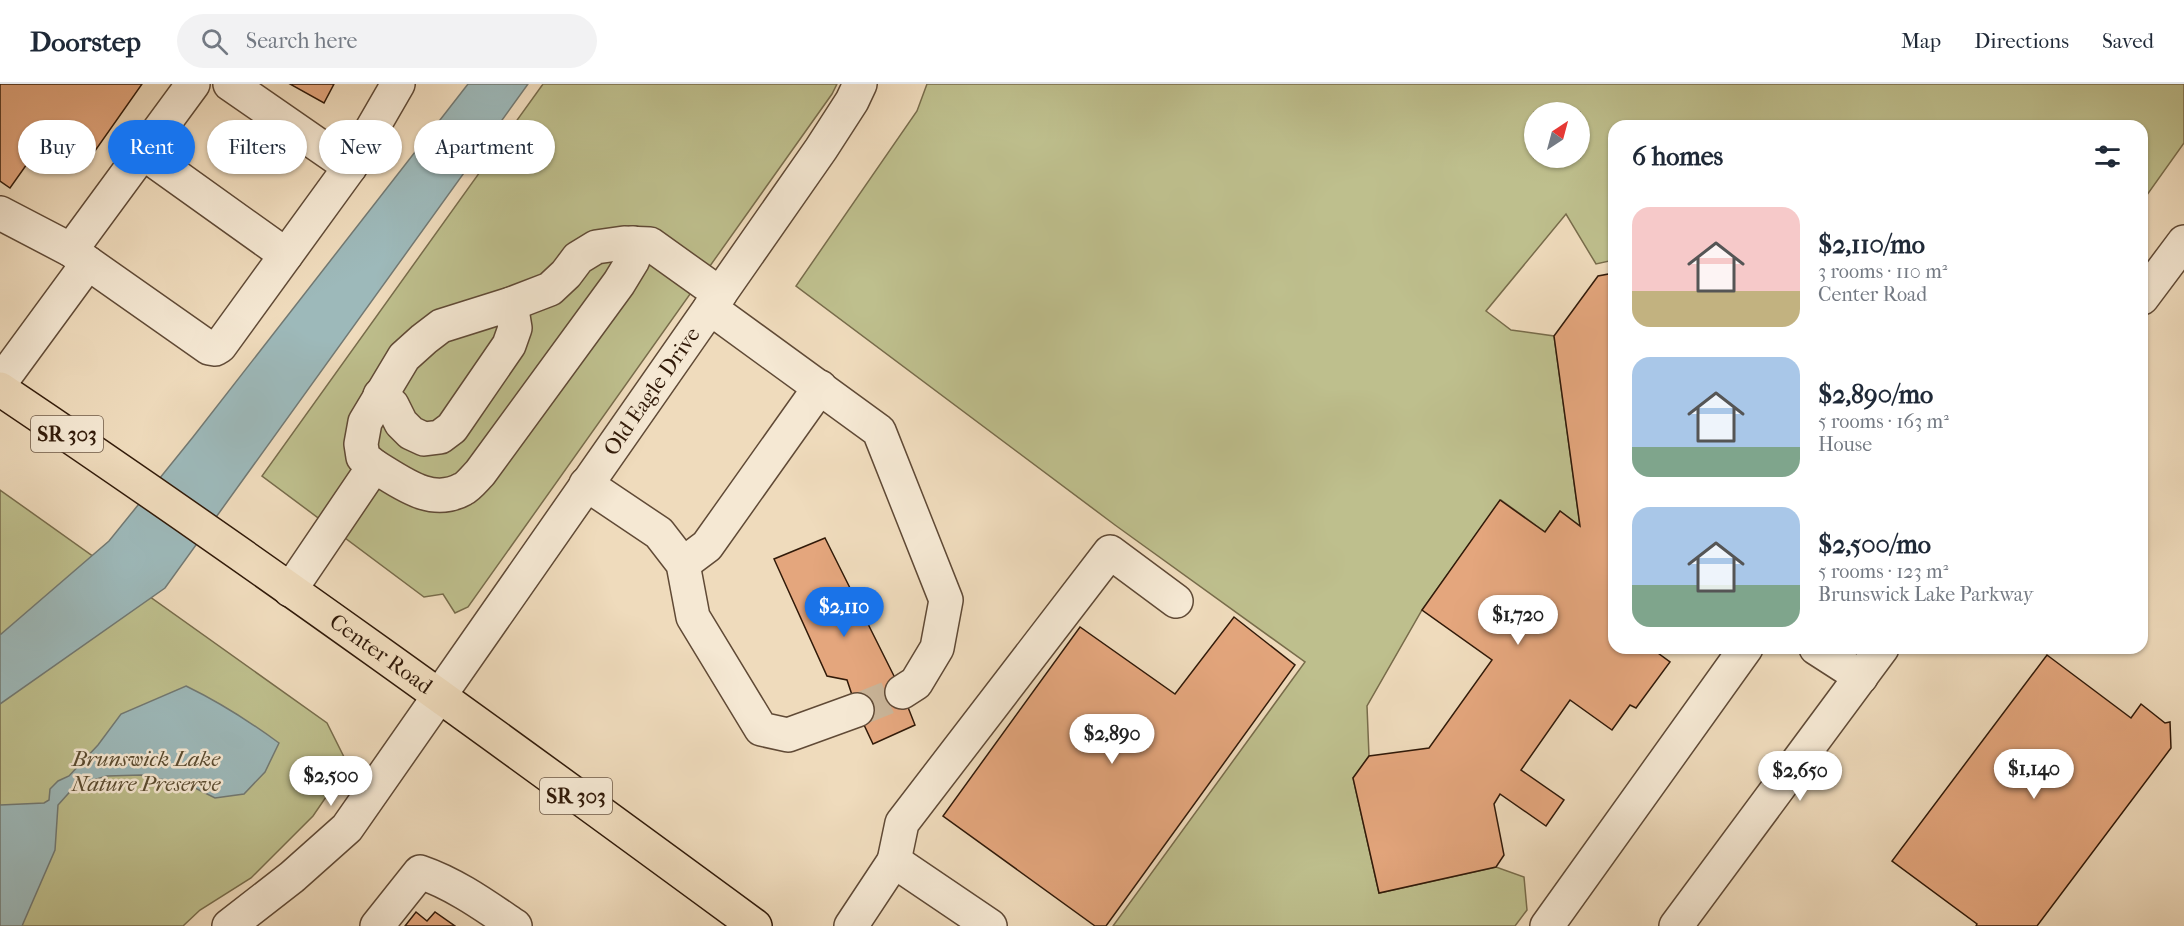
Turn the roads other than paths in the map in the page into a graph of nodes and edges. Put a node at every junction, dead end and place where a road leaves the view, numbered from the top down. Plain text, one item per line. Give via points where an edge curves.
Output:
1 (193, 84) edge
2 (230, 84) edge
3 (398, 84) edge
4 (860, 84) edge
5 (166, 120) edge
6 (377, 120) edge
7 (319, 146) edge
8 (129, 174) edge
9 (173, 174) edge
10 (345, 174) edge
11 (0, 213) edge
12 (2184, 242) edge
13 (633, 243) junction
14 (286, 255) junction
15 (80, 256) junction
16 (2148, 290) edge
17 (715, 301) junction
18 (511, 304) junction
19 (0, 383) edge
20 (820, 387) junction
21 (0, 389) edge
22 (380, 395) junction
23 (374, 466) junction
24 (586, 484) junction
25 (683, 564) junction
26 (290, 590) junction
27 (1176, 601) dead end
28 (1742, 654) edge
29 (1825, 654) edge
30 (1878, 654) edge
31 (1861, 677) junction
32 (902, 692) tunnel mouth
33 (439, 695) junction
34 (857, 710) tunnel mouth
35 (894, 861) junction
36 (229, 926) edge
37 (378, 926) edge
38 (515, 926) edge
39 (755, 926) edge
40 (851, 926) edge
41 (990, 926) edge
42 (1547, 926) edge
43 (1676, 926) edge

1 - 5 street
2 - 7 street
3 - 6 street
4 - 17 street, Old Eagle Drive via 821,149
8 - 15 street
9 - 14 street
10 - 14 street
11 - 15 street
12 - 16 street
13 - 17 street via 650,244
13 - 18 street via 596,247 578,258 550,289
13 - 23 street via 633,260 620,282 480,473 463,489 444,496 418,492
14 - 15 street via 215,349
15 - 19 street
17 - 20 street
17 - 24 street, Old Eagle Drive
18 - 22 street via 441,326 404,357
18 - 22 street via 515,328 510,345 452,428 440,438 424,439 411,433
20 - 25 street via 706,546
20 - 32 street via 879,431 946,600 937,648 916,683
21 - 26 main road, Center Road / SR 303
22 - 23 street via 365,422 361,444 363,457
23 - 26 street
24 - 25 street via 659,533
24 - 33 street, Old Eagle Drive
25 - 34 street via 693,617 761,729 788,735
26 - 33 main road, Center Road / SR 303
27 - 35 street via 1110,552 902,823
28 - 42 street
29 - 31 street
30 - 31 street
31 - 43 street
33 - 36 street, Old Eagle Drive via 347,828
33 - 39 main road, Center Road / SR 303
35 - 40 street
35 - 41 street
37 - 38 street via 420,872 462,890

